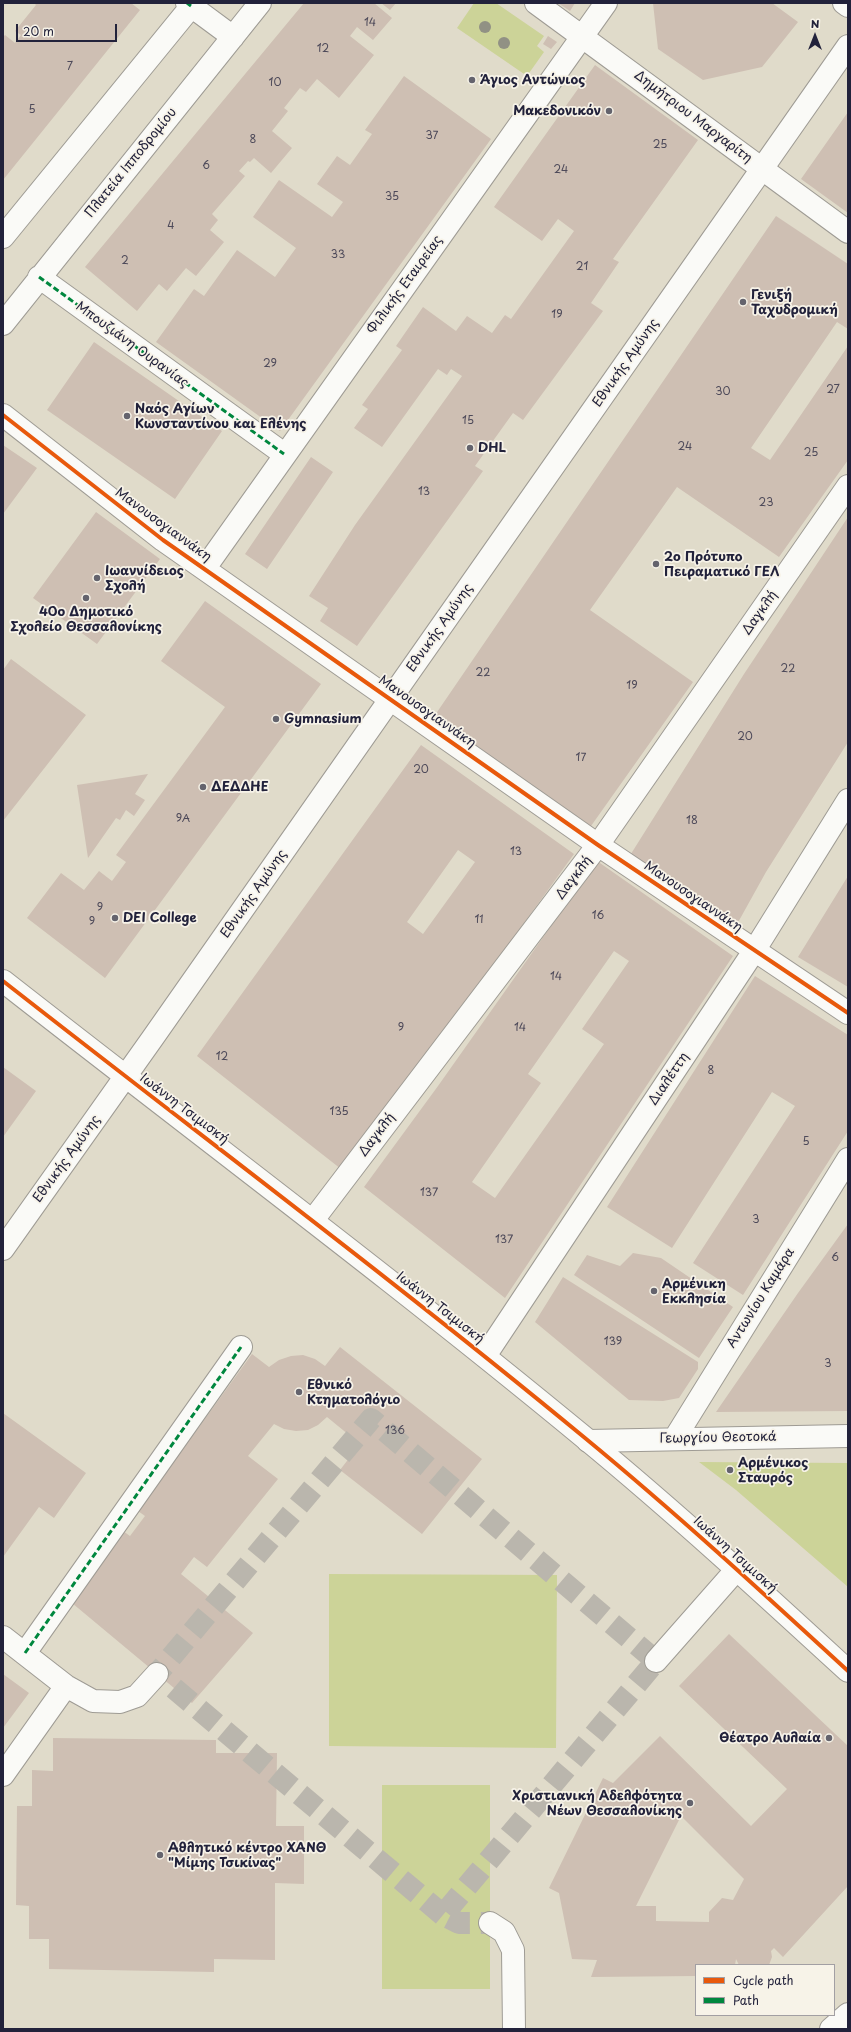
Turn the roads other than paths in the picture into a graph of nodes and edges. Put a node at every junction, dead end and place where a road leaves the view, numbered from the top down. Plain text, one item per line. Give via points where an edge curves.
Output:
1 (260, 3) edge
2 (536, 3) edge
3 (606, 3) edge
4 (844, 3) edge
5 (191, 4) edge
6 (848, 6) edge
7 (584, 36) junction
8 (233, 37) junction
9 (848, 46) edge
10 (762, 168) junction
11 (848, 232) edge
12 (3, 237) edge
13 (39, 277) junction
14 (3, 324) edge
15 (3, 415) edge
16 (284, 454) junction
17 (848, 486) edge
18 (205, 568) junction
19 (390, 699) junction
20 (848, 800) edge
21 (598, 845) junction
22 (754, 950) junction
23 (3, 981) edge
24 (848, 1013) edge
25 (126, 1077) junction
26 (848, 1159) edge
27 (313, 1220) junction
28 (3, 1249) edge
29 (241, 1347) dead end
30 (485, 1356) junction
31 (848, 1436) edge
32 (674, 1438) junction
33 (588, 1440) junction
34 (737, 1569) junction
35 (3, 1637) edge
36 (25, 1653) junction
37 (656, 1661) dead end
38 (848, 1671) edge
39 (157, 1674) dead end
40 (66, 1686) junction
41 (3, 1775) edge
42 (490, 1923) tunnel mouth
43 (848, 2014) edge
44 (514, 2029) edge
45 (831, 2029) edge

1 - 8 street, Πλατεία Ιπποδρομίου
2 - 7 street, Δημήτριου Μαργαρίτη
3 - 7 street, Φιλικής Εταιρείας
4 - 6 street
5 - 8 street
5 - 12 street
7 - 10 street, Δημήτριου Μαργαρίτη
7 - 16 street, Φιλικής Εταιρείας
8 - 13 street, Πλατεία Ιπποδρομίου
9 - 10 street, Εθνικής Αμύνης
10 - 11 street, Δημήτριου Μαργαρίτη
10 - 19 street, Εθνικής Αμύνης
13 - 14 street, Πλατεία Ιπποδρομίου
13 - 16 street, Μπουζιάνη Ουρανίας
15 - 18 street, Μανουσογιαννάκη via 163,540
16 - 18 street, Φιλικής Εταιρείας
17 - 21 street, Δαγκλή
18 - 19 street, Μανουσογιαννάκη
19 - 21 street, Μανουσογιαννάκη
19 - 25 street, Εθνικής Αμύνης
20 - 22 street, Διαλέττη
21 - 22 street, Μανουσογιαννάκη
21 - 27 street, Δαγκλή
22 - 24 street, Μανουσογιαννάκη
22 - 30 street, Διαλέττη
23 - 25 street, Ιωάννη Τσιμισκή
25 - 27 street, Ιωάννη Τσιμισκή
25 - 28 street, Εθνικής Αμύνης
26 - 32 street, Αντωνίου Καμάρα
27 - 30 street, Ιωάννη Τσιμισκή
29 - 36 street
30 - 33 street, Ιωάννη Τσιμισκή
31 - 32 street, Γεωργίου Θεοτοκά
32 - 33 street, Γεωργίου Θεοτοκά
33 - 34 street, Ιωάννη Τσιμισκή
34 - 37 street
34 - 38 street, Ιωάννη Τσιμισκή
35 - 36 street
36 - 40 street
39 - 40 street via 137,1696 120,1702 93,1701
40 - 41 street
42 - 44 street via 504,1932 513,1950
43 - 45 street

